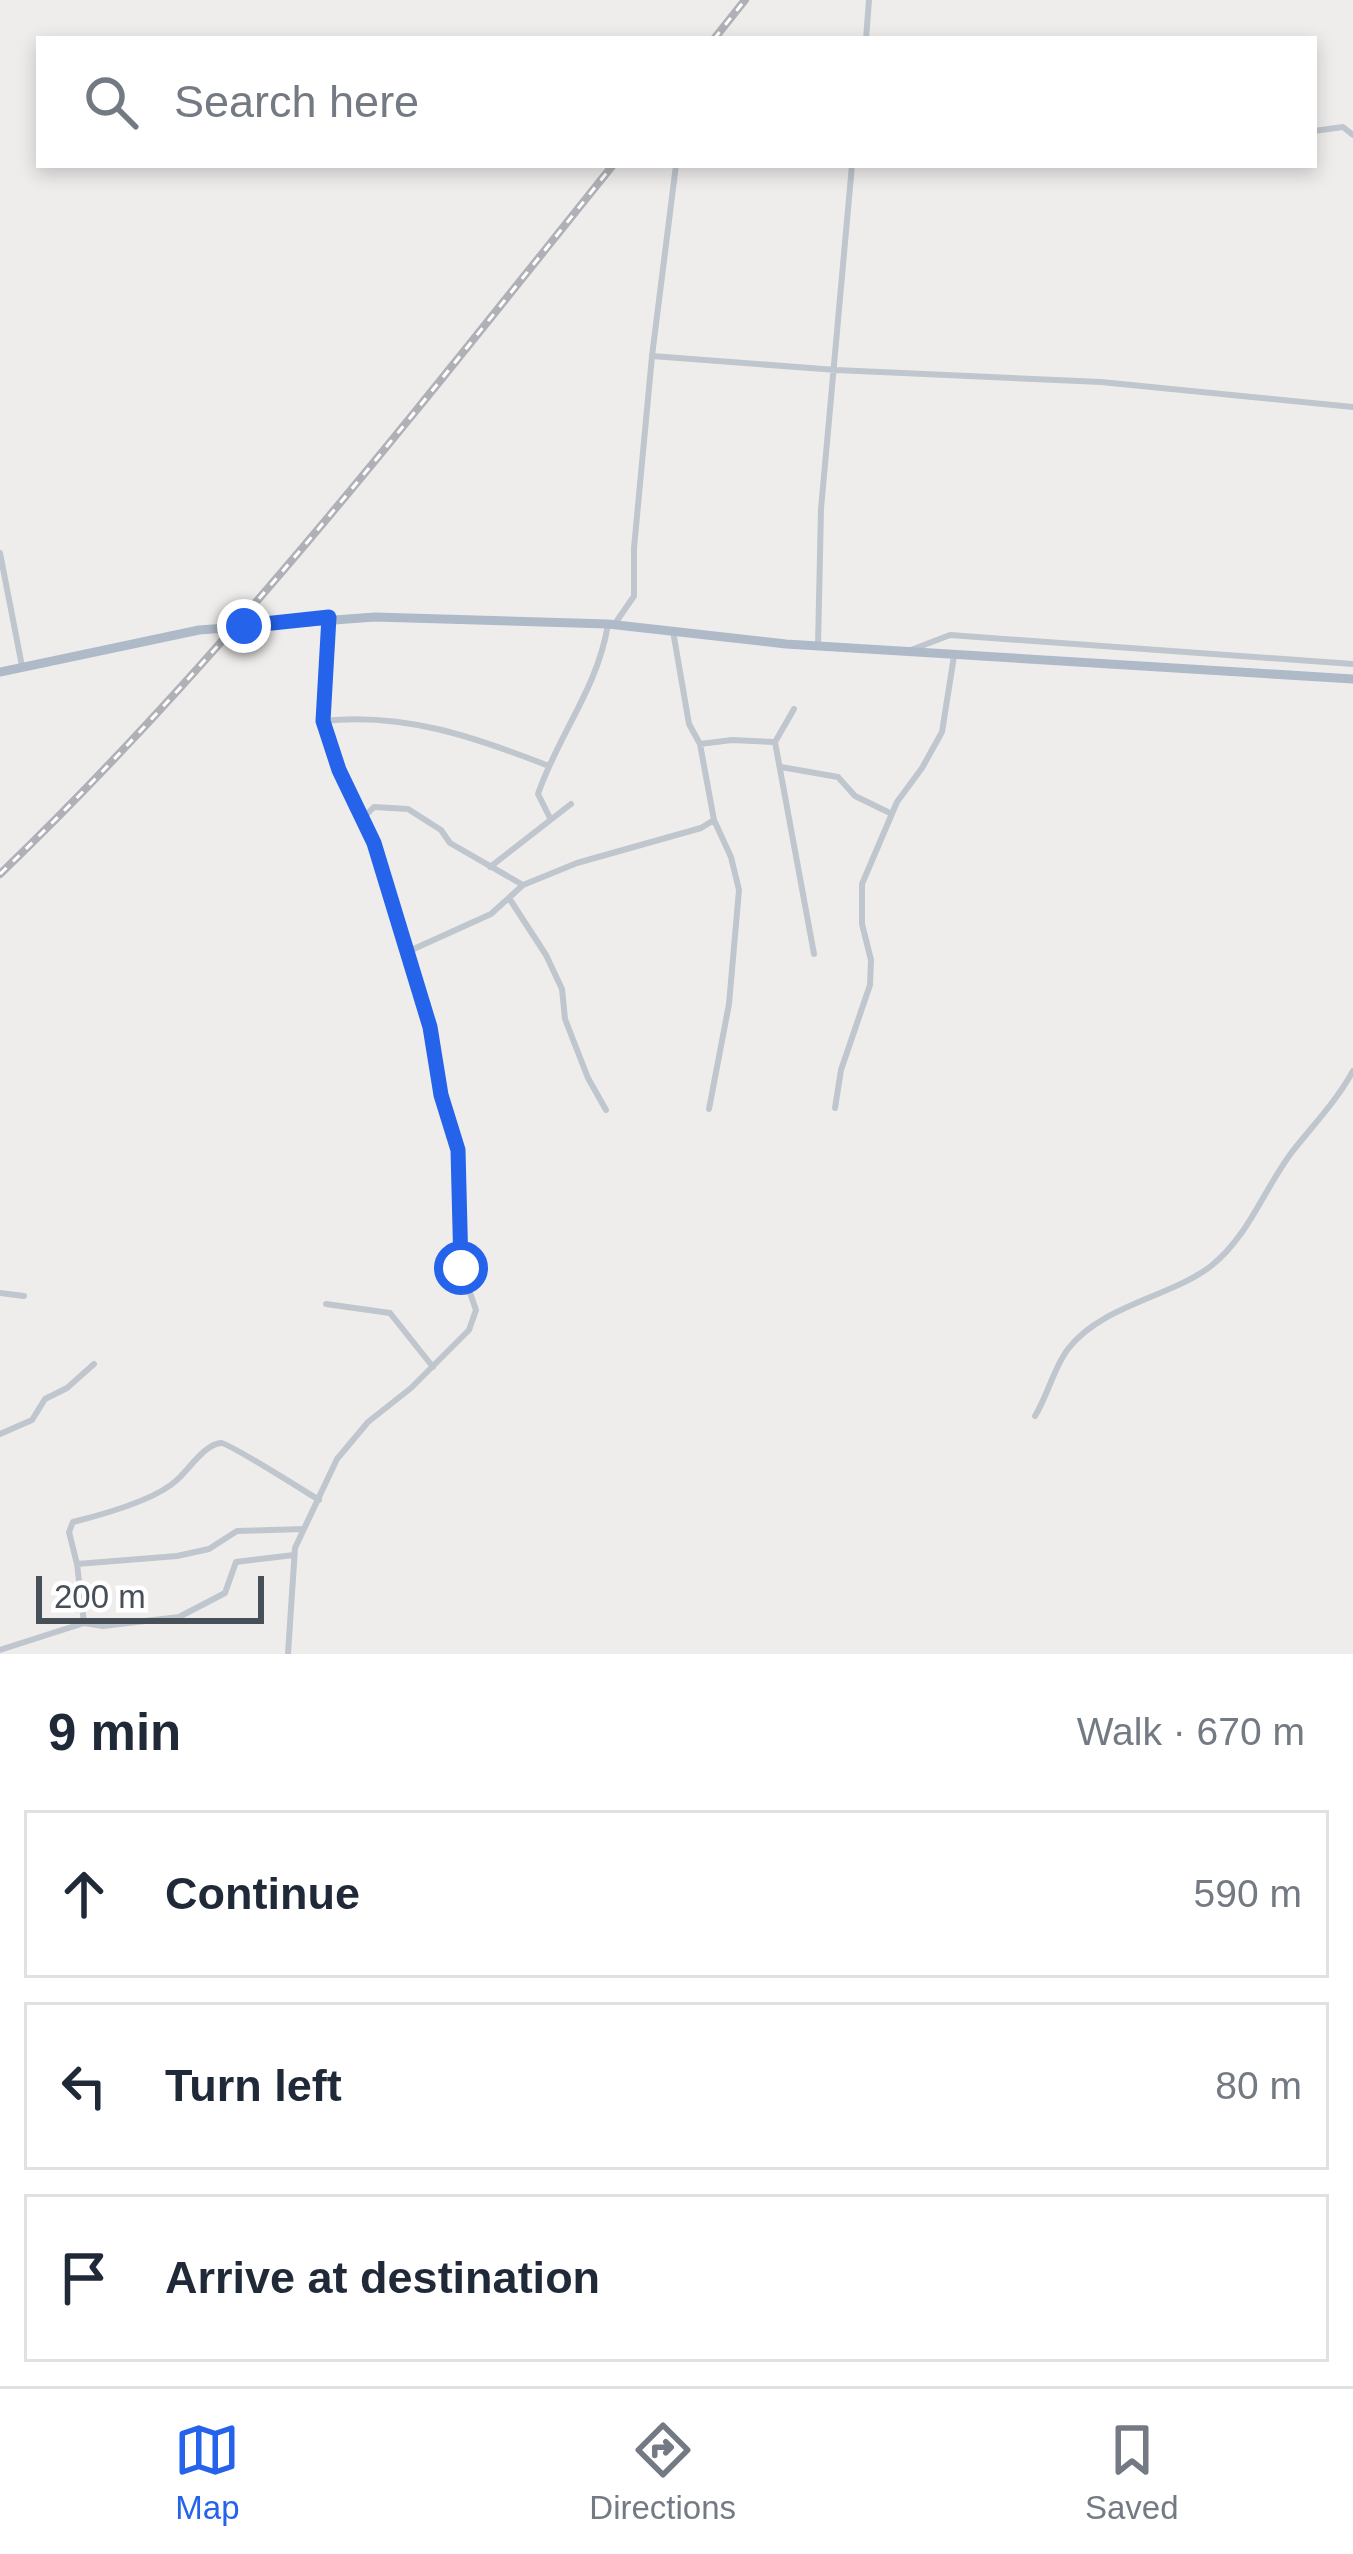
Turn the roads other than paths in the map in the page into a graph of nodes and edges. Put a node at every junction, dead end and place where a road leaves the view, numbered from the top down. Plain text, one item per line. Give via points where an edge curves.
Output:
1 (869, 0) edge
2 (866, 36) edge
3 (1317, 131) edge
4 (1353, 135) edge
5 (676, 168) edge
6 (852, 168) edge
7 (652, 356) junction
8 (836, 370) junction
9 (1353, 407) edge
10 (0, 554) edge
11 (329, 617) junction
12 (611, 625) junction
13 (673, 631) junction
14 (818, 646) junction
15 (906, 653) junction
16 (954, 656) junction
17 (1353, 664) edge
18 (22, 666) junction
19 (0, 672) edge
20 (1353, 680) edge
21 (794, 709) dead end
22 (323, 721) junction
23 (775, 742) junction
24 (700, 744) junction
25 (549, 766) junction
26 (781, 767) junction
27 (571, 804) dead end
28 (891, 813) junction
29 (364, 817) junction
30 (550, 818) junction
31 (714, 820) junction
32 (490, 867) junction
33 (523, 885) junction
34 (509, 898) junction
35 (407, 952) junction
36 (814, 954) dead end
37 (1353, 1071) edge
38 (709, 1108) dead end
39 (835, 1108) dead end
40 (606, 1110) dead end
41 (0, 1293) edge
42 (24, 1296) dead end
43 (326, 1304) dead end
44 (94, 1364) dead end
45 (434, 1367) junction
46 (1035, 1416) dead end
47 (0, 1434) edge
48 (319, 1500) junction
49 (304, 1529) junction
50 (294, 1555) junction
51 (77, 1564) junction
52 (84, 1623) junction
53 (1, 1651) edge
54 (288, 1654) edge

1 - 2 street
3 - 4 street via 1343,127
5 - 7 street
6 - 8 street
7 - 8 street
7 - 12 street via 634,596
8 - 9 street via 1101,382
8 - 14 street
10 - 18 street
11 - 12 main road
11 - 18 main road
11 - 22 street
12 - 13 main road
12 - 25 street via 590,689
13 - 14 main road
13 - 24 street via 689,724
14 - 15 main road
15 - 16 main road
15 - 17 street via 950,635
16 - 20 main road
16 - 28 street via 942,732
18 - 19 main road
21 - 23 street
22 - 25 street via 425,725
22 - 29 street
23 - 24 street
23 - 26 street
24 - 31 street
25 - 30 street via 538,794
26 - 28 street via 838,777 855,796
26 - 36 street
27 - 30 street
28 - 39 street via 862,884 871,985
29 - 32 street via 374,807 407,809
29 - 35 street
30 - 32 street
31 - 33 street
31 - 38 street via 739,890
32 - 33 street
33 - 34 street
34 - 35 street
34 - 40 street via 562,988 565,1019
35 - 45 street via 458,1150 461,1268 476,1310 469,1330
37 - 46 street via 1220,1258 1100,1322 1068,1348
41 - 42 street
43 - 45 street via 390,1313
44 - 47 street via 45,1399 32,1420
45 - 48 street via 368,1422
48 - 49 street
48 - 51 street via 221,1442 176,1482 73,1522
49 - 50 street
49 - 51 street via 237,1532 177,1556
50 - 52 street via 236,1562 225,1593 179,1617
50 - 54 street
51 - 52 street
52 - 53 street

